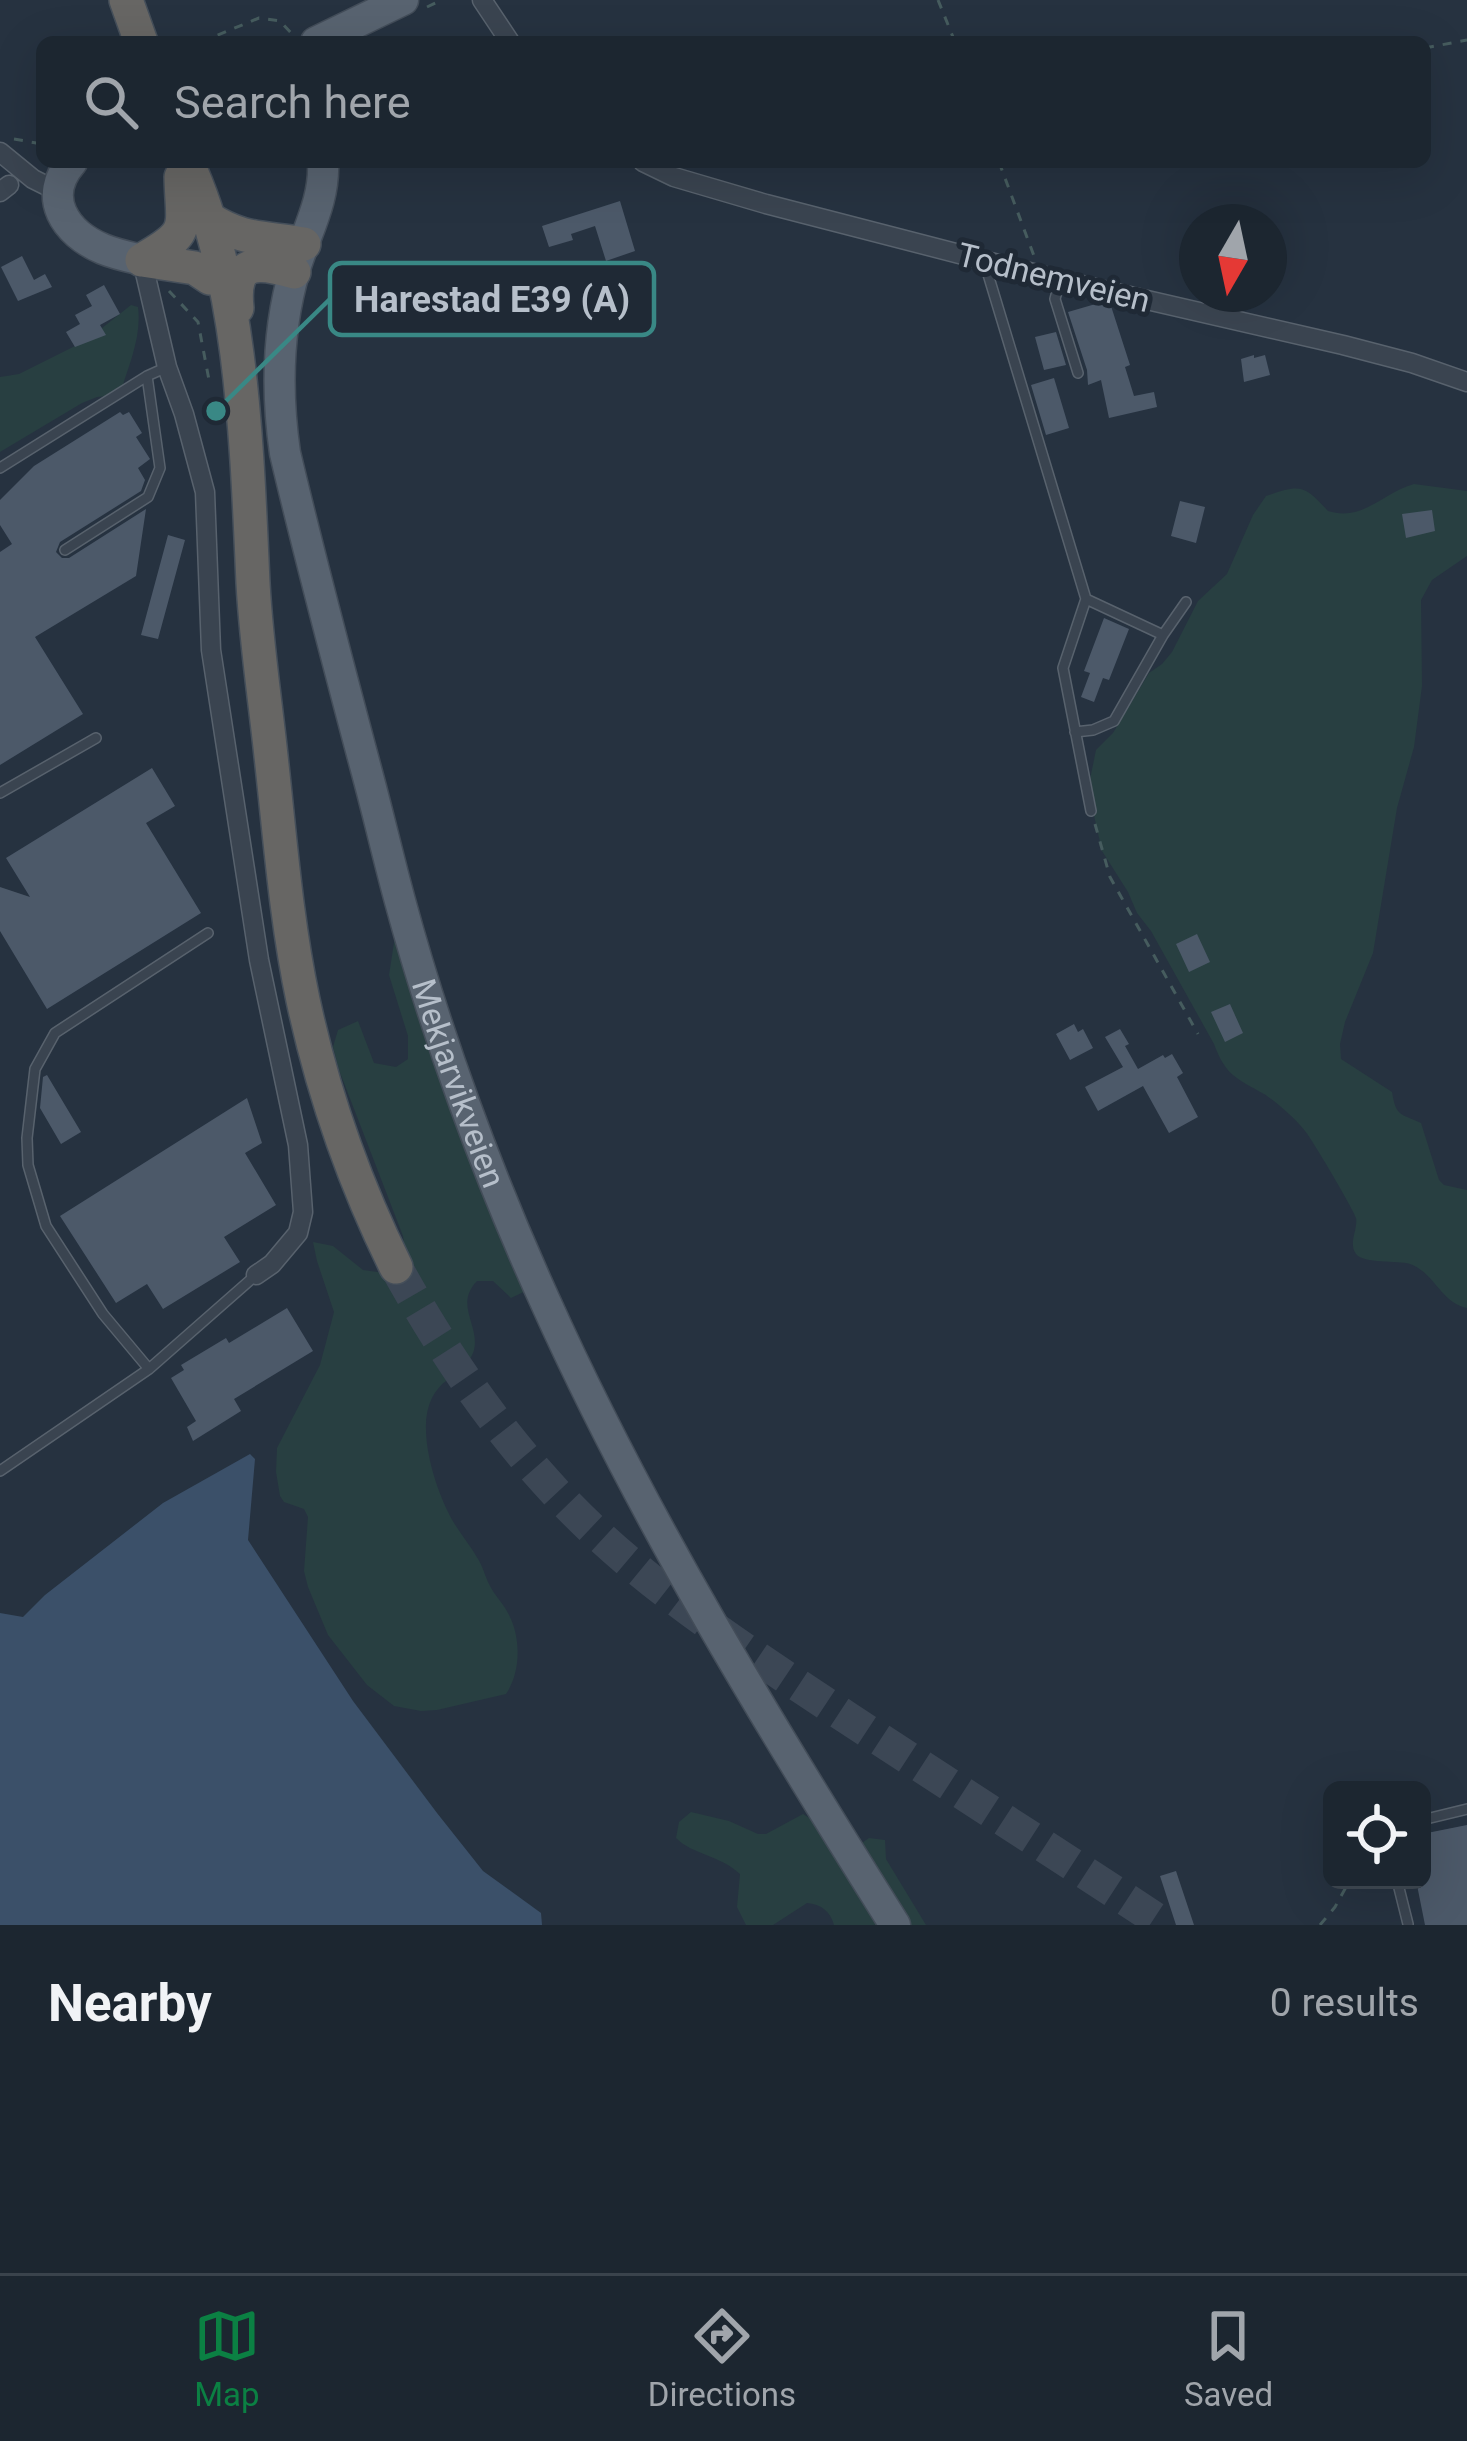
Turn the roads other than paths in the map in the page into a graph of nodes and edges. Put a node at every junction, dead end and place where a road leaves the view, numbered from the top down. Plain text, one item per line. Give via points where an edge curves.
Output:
1 (126, 0) edge
2 (403, 0) edge
3 (482, 0) edge
4 (139, 36) edge
5 (309, 36) edge
6 (506, 36) edge
7 (3, 148) edge
8 (36, 163) edge
9 (183, 168) edge
10 (185, 168) edge
11 (186, 168) edge
12 (323, 168) edge
13 (655, 168) edge
14 (63, 176) edge
15 (208, 218) junction
16 (299, 258) junction
17 (142, 260) junction
18 (984, 261) junction
19 (216, 274) junction
20 (1060, 280) junction
21 (233, 333) junction
22 (167, 367) junction
23 (1078, 373) dead end
24 (147, 376) junction
25 (1467, 382) edge
26 (0, 468) edge
27 (65, 550) dead end
28 (253, 588) junction
29 (1086, 599) junction
30 (1186, 602) dead end
31 (1163, 635) junction
32 (1075, 732) junction
33 (96, 738) dead end
34 (0, 793) edge
35 (1091, 811) road end
36 (208, 933) dead end
37 (396, 1267) tunnel mouth
38 (256, 1275) joint
39 (149, 1369) junction
40 (0, 1471) edge
41 (1467, 1810) edge
42 (1431, 1818) edge
43 (1399, 1889) edge
44 (1408, 1924) edge
45 (895, 1925) edge

1 - 4 highway
2 - 5 main road
3 - 6 street
7 - 8 street
9 - 17 highway via 184,223
10 - 19 highway
11 - 15 highway
12 - 16 main road, Mekjarvikveien
13 - 18 street, Todnemveien
14 - 17 main road via 60,210 80,235
15 - 16 highway
15 - 19 highway
16 - 21 highway via 240,273
16 - 45 main road, Mekjarvikveien via 278,378 285,453 400,904 468,1108 544,1300 613,1444
17 - 19 highway
17 - 22 street
18 - 20 street, Todnemveien
18 - 29 lane
19 - 21 highway
19 - 28 highway via 238,518
20 - 23 lane via 1055,299
20 - 25 street, Todnemveien
21 - 28 highway
22 - 24 lane
22 - 38 street via 205,492 211,650 259,960 298,1145 298,1233
24 - 26 lane
24 - 27 lane via 160,468 155,483 148,497
28 - 37 highway via 303,1000 344,1144
29 - 31 lane
29 - 32 lane via 1063,668
30 - 31 lane
31 - 32 lane via 1114,721
32 - 35 lane
33 - 34 lane
36 - 39 lane via 55,1033 35,1069 28,1165 46,1226
38 - 39 lane
39 - 40 lane
41 - 42 lane
43 - 44 lane

